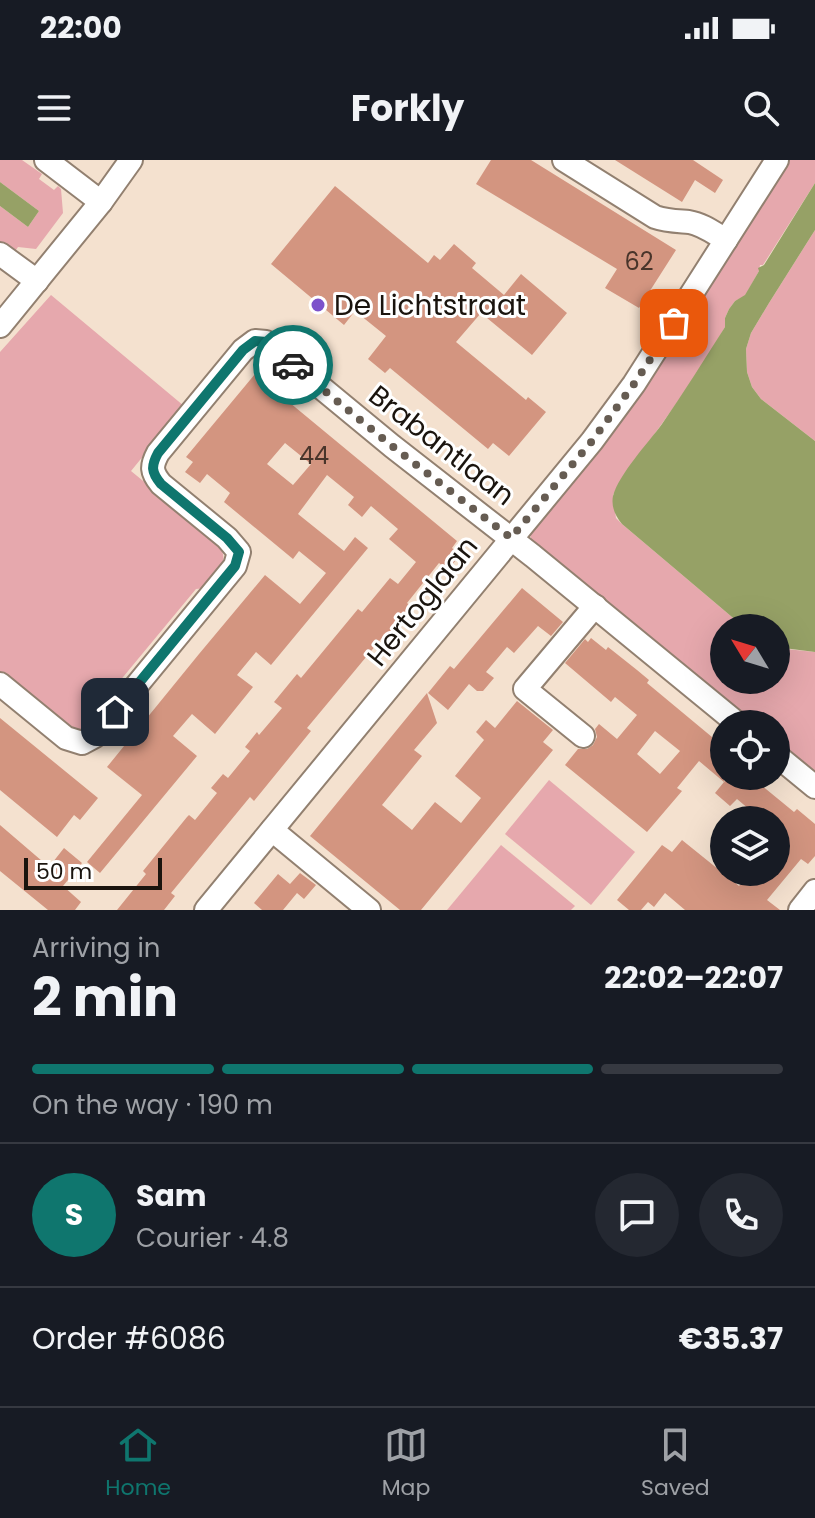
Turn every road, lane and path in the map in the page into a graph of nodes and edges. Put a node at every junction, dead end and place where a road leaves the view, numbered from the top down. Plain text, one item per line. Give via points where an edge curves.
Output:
1 (46, 160) edge
2 (131, 160) edge
3 (564, 160) edge
4 (777, 160) edge
5 (101, 202) junction
6 (726, 240) junction
7 (0, 254) edge
8 (37, 281) junction
9 (0, 326) edge
10 (511, 538) junction
11 (595, 606) junction
12 (0, 684) edge
13 (721, 710) edge
14 (583, 736) dead end
15 (790, 766) edge
16 (815, 787) edge
17 (272, 830) junction
18 (815, 891) edge
19 (206, 910) edge
20 (369, 910) edge
21 (800, 910) edge

1 - 5 street
2 - 5 street
3 - 6 street via 655,217 690,222
4 - 6 street, Hertoglaan
5 - 8 street
6 - 10 street, Hertoglaan via 634,384
7 - 8 street
8 - 9 street
10 - 11 street, Brabantlaan
10 - 12 street, Brabantlaan via 266,342 255,341 152,464 152,474 161,484 239,552 235,566 95,736 82,743 66,738
10 - 17 street, Hertoglaan
11 - 13 street, Brabantlaan
11 - 14 street via 525,689
15 - 16 street
17 - 19 street, Hertoglaan
17 - 20 street
18 - 21 street

